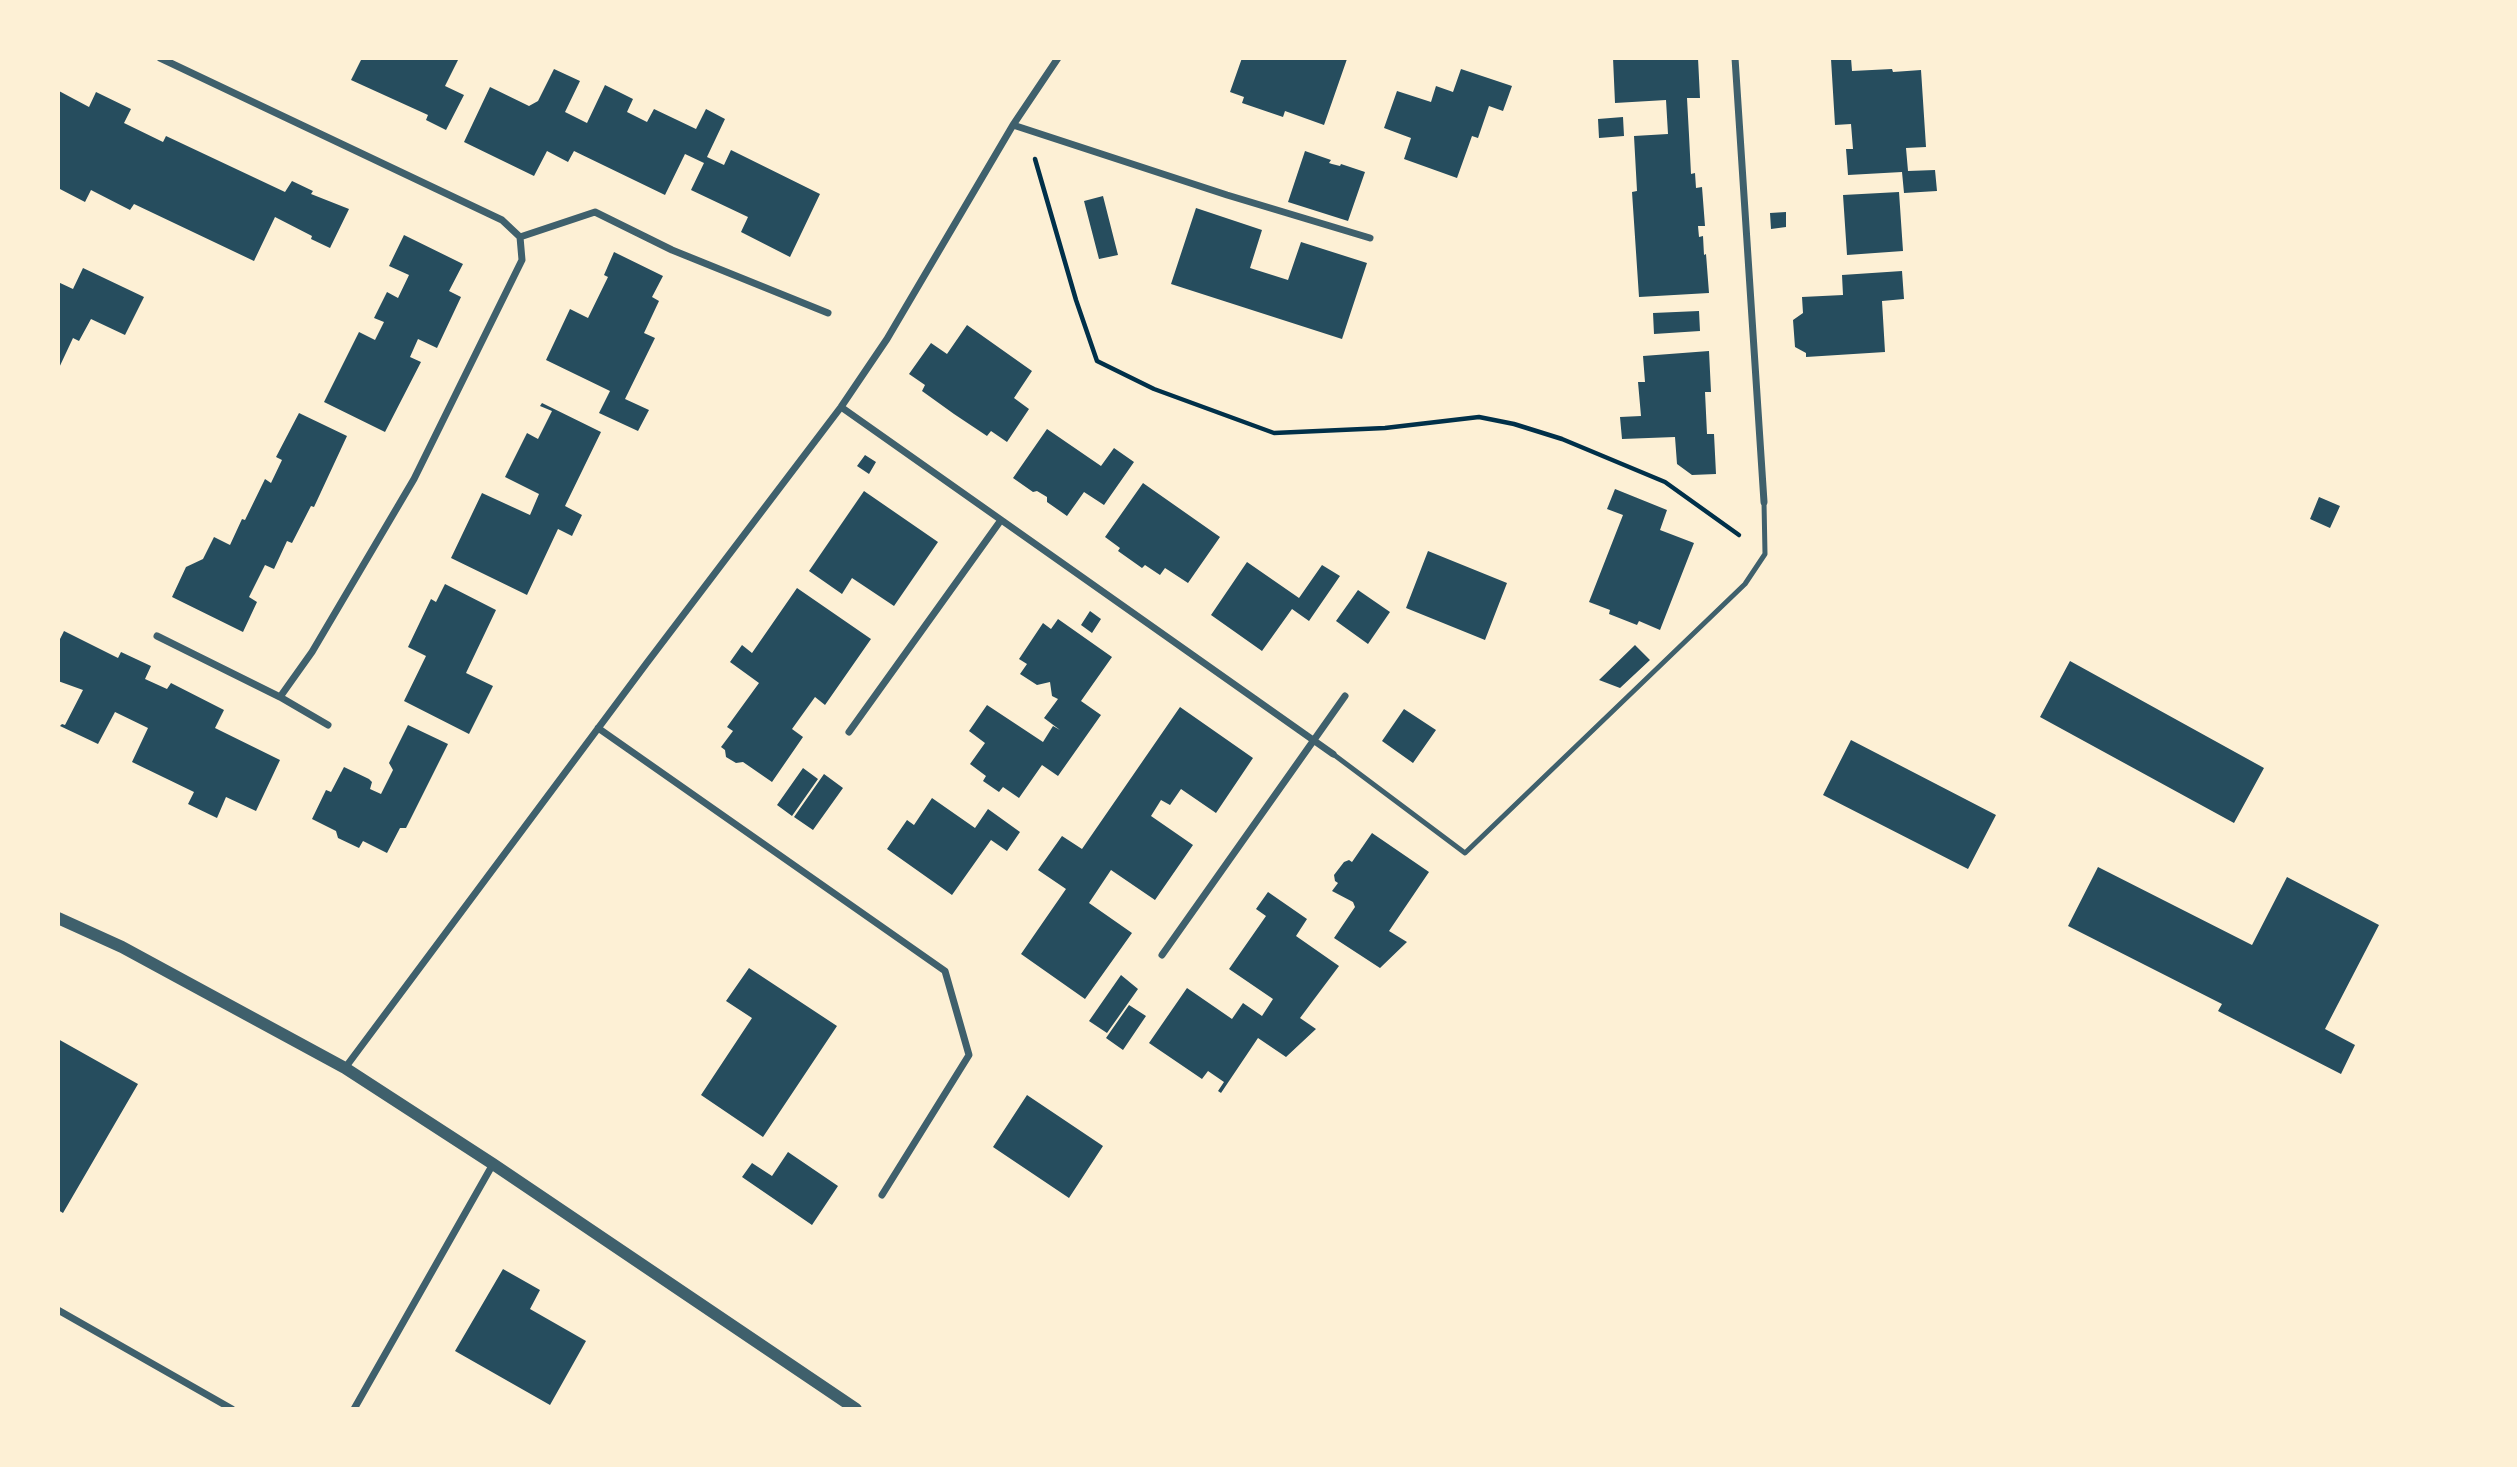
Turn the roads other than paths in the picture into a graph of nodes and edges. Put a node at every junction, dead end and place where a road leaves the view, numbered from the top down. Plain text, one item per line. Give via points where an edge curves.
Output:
1 (160, 58) edge
2 (1058, 58) edge
3 (1735, 58) edge
4 (1013, 125) junction
5 (520, 237) junction
6 (1370, 238) dead end
7 (828, 313) dead end
8 (841, 407) junction
9 (1763, 502) joint
10 (1001, 520) junction
11 (157, 636) dead end
12 (1345, 696) dead end
13 (280, 697) junction
14 (328, 725) dead end
15 (598, 728) junction
16 (849, 732) dead end
17 (1313, 741) junction
18 (1333, 754) joint
19 (58, 918) edge
20 (1162, 955) dead end
21 (345, 1068) junction
22 (493, 1164) junction
23 (883, 1195) dead end
24 (58, 1310) edge
25 (232, 1409) edge
26 (354, 1409) edge
27 (856, 1409) edge

1 - 5 street via 502,220
2 - 4 street
3 - 9 street
4 - 6 street
4 - 8 street via 887,339
5 - 7 street via 595,212 672,250
5 - 13 street via 522,260 414,479 312,652
8 - 10 street
8 - 15 street
9 - 18 lane via 1765,554 1745,584 1465,853
10 - 16 street
10 - 17 street
11 - 13 street
12 - 17 street
13 - 14 street
15 - 21 street
15 - 23 street via 945,971 970,1055
17 - 18 street
17 - 20 street
19 - 21 street via 122,947
21 - 22 street
22 - 26 street
22 - 27 street
24 - 25 street

